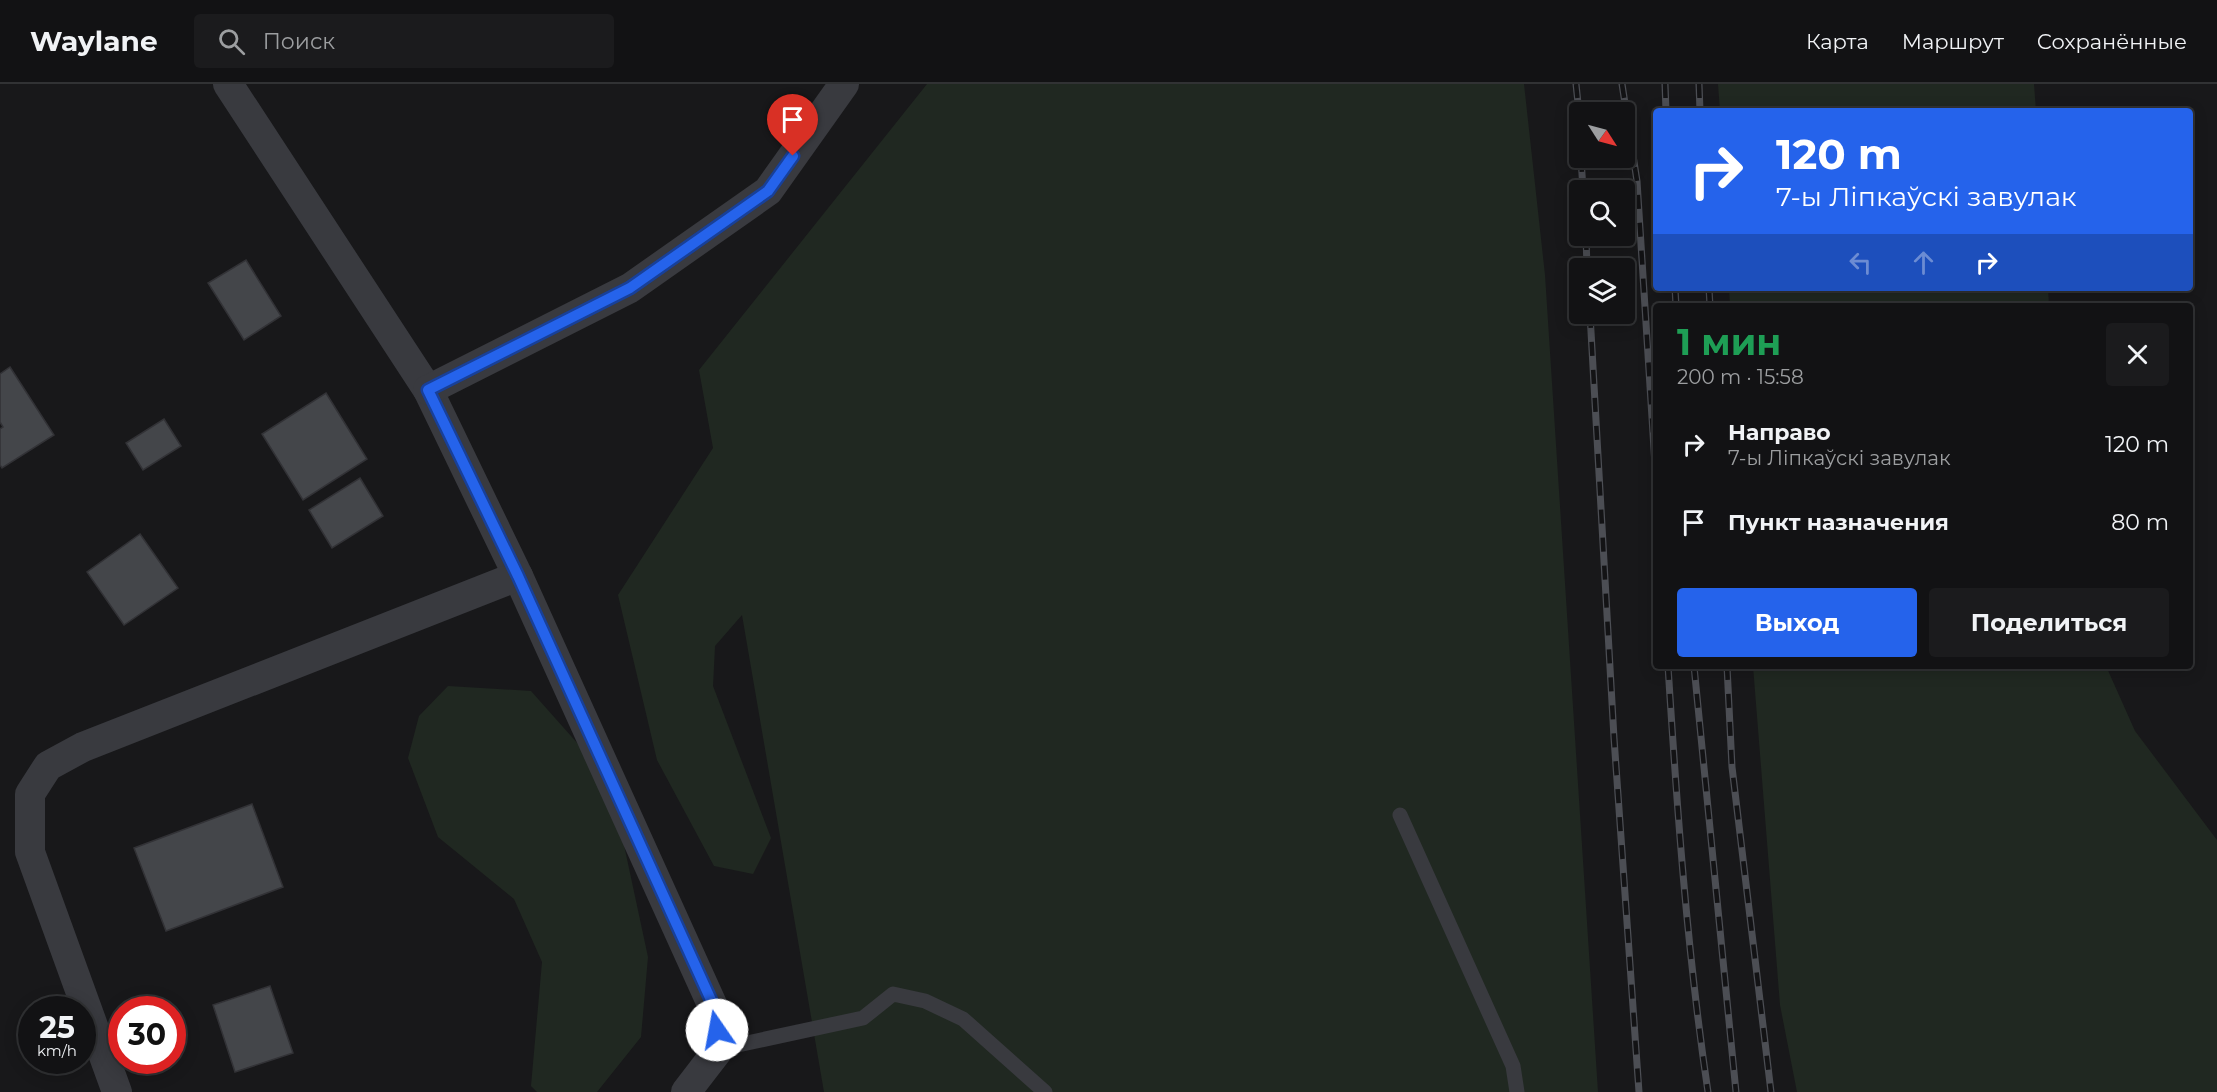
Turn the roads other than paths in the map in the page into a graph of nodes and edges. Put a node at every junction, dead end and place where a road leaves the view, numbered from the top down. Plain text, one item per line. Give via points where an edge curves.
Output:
1 (228, 84) edge
2 (844, 84) edge
3 (428, 390) junction
4 (518, 576) junction
5 (1400, 815) dead end
6 (719, 1049) junction
7 (117, 1092) edge
8 (686, 1092) edge
9 (1045, 1092) edge
10 (1517, 1092) edge

1 - 3 street
2 - 3 street via 768,191 630,288
3 - 4 street
4 - 6 street via 716,1011
4 - 7 street via 83,747 48,766 30,794 30,852
5 - 10 lane via 1513,1066
6 - 8 street
6 - 9 lane via 863,1018 893,994 925,1001 963,1019

